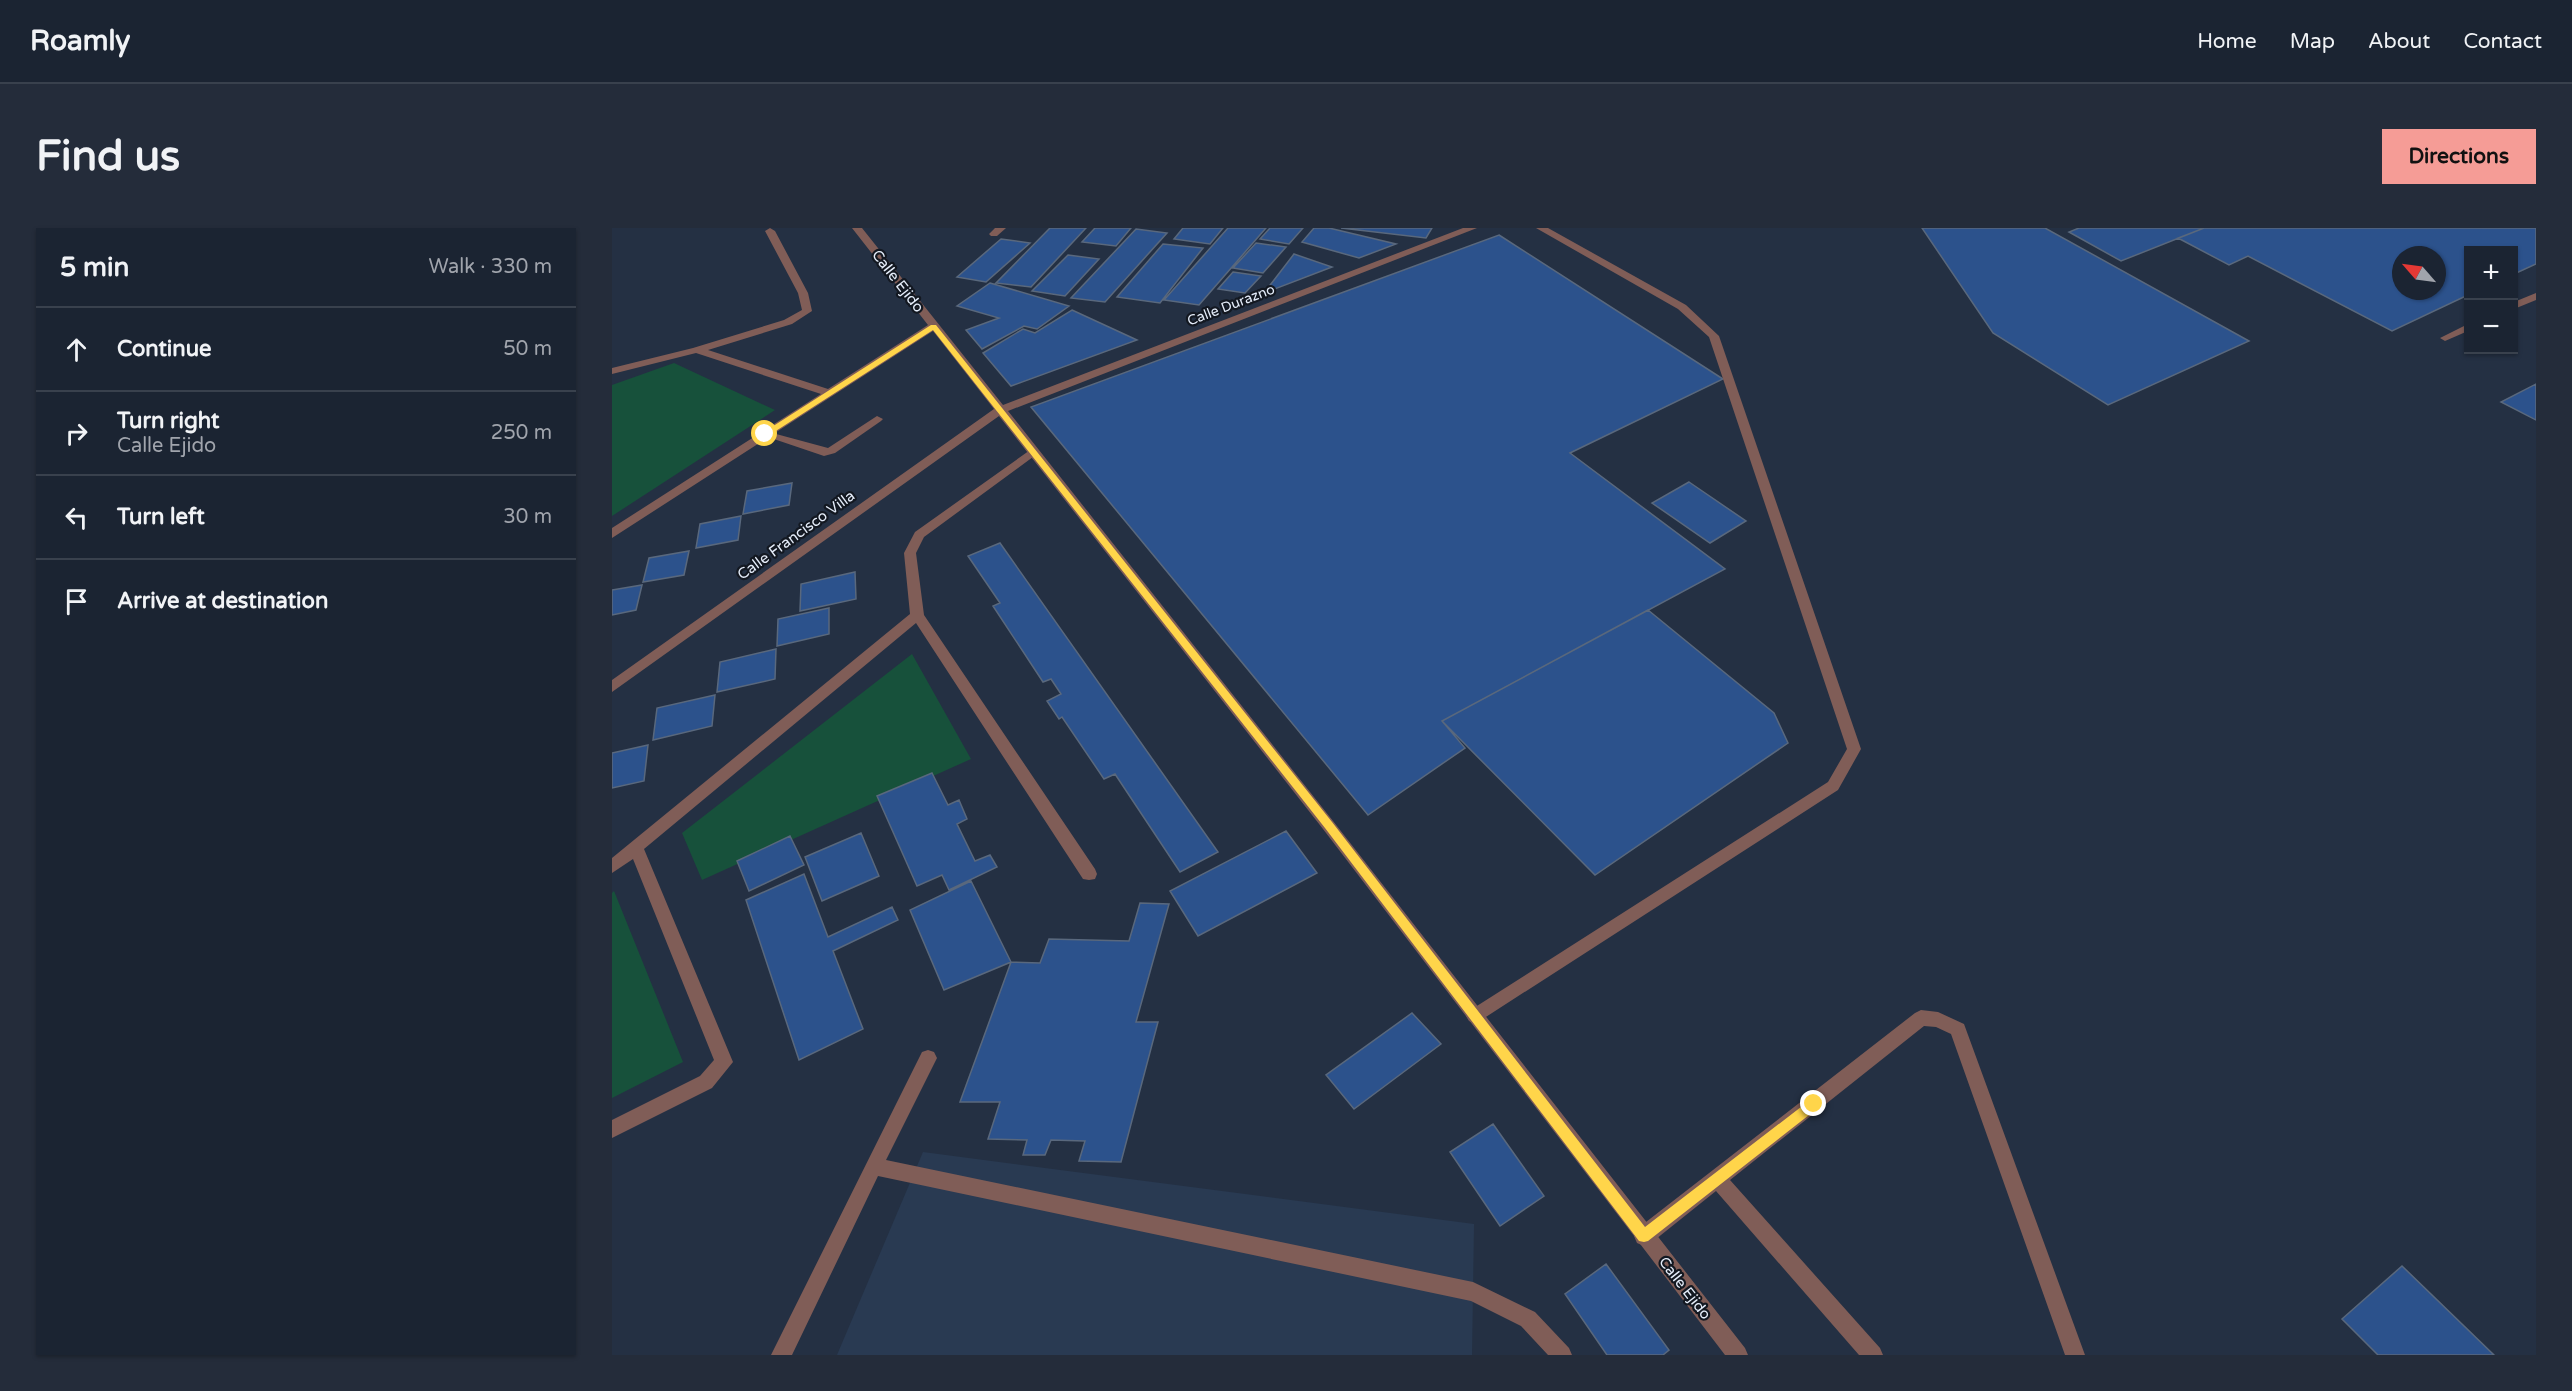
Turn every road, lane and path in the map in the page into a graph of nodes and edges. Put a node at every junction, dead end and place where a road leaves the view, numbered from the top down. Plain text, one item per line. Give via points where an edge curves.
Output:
1 (857, 228) edge
2 (1472, 228) edge
3 (1542, 228) edge
4 (770, 231) dead end
5 (2536, 296) edge
6 (2518, 304) edge
7 (934, 326) junction
8 (2464, 329) edge
9 (2445, 338) dead end
10 (697, 350) junction
11 (612, 372) edge
12 (831, 394) junction
13 (1000, 410) junction
14 (877, 419) dead end
15 (765, 434) junction
16 (1033, 452) junction
17 (612, 534) edge
18 (917, 615) junction
19 (612, 687) edge
20 (636, 848) junction
21 (612, 867) edge
22 (1089, 874) dead end
23 (1475, 1016) junction
24 (927, 1058) dead end
25 (612, 1129) edge
26 (873, 1166) junction
27 (1717, 1179) junction
28 (1644, 1236) junction
29 (781, 1355) edge
30 (1562, 1355) edge
31 (1738, 1355) edge
32 (1873, 1355) edge
33 (2075, 1355) edge

1 - 7 street, Calle Ejido
2 - 13 street, Calle Durazno
3 - 23 street via 1682,307 1714,336 1854,749 1833,786
4 - 10 street via 803,293 807,311 788,322
5 - 6 street
7 - 12 street
7 - 13 street, Calle Ejido
8 - 9 street
10 - 11 street
10 - 12 street
12 - 15 street
13 - 16 street, Calle Ejido
13 - 19 street, Calle Francisco Villa
14 - 15 street via 831,452
15 - 17 street
16 - 18 street via 919,535 910,553
16 - 23 street, Calle Ejido
18 - 20 street
18 - 22 street
20 - 21 street
20 - 25 street via 724,1062 706,1082
23 - 28 street, Calle Ejido
24 - 26 street
26 - 29 street
26 - 30 street via 1473,1292 1528,1319
27 - 28 street
27 - 32 street
27 - 33 street via 1921,1018 1958,1029
28 - 31 street, Calle Ejido

